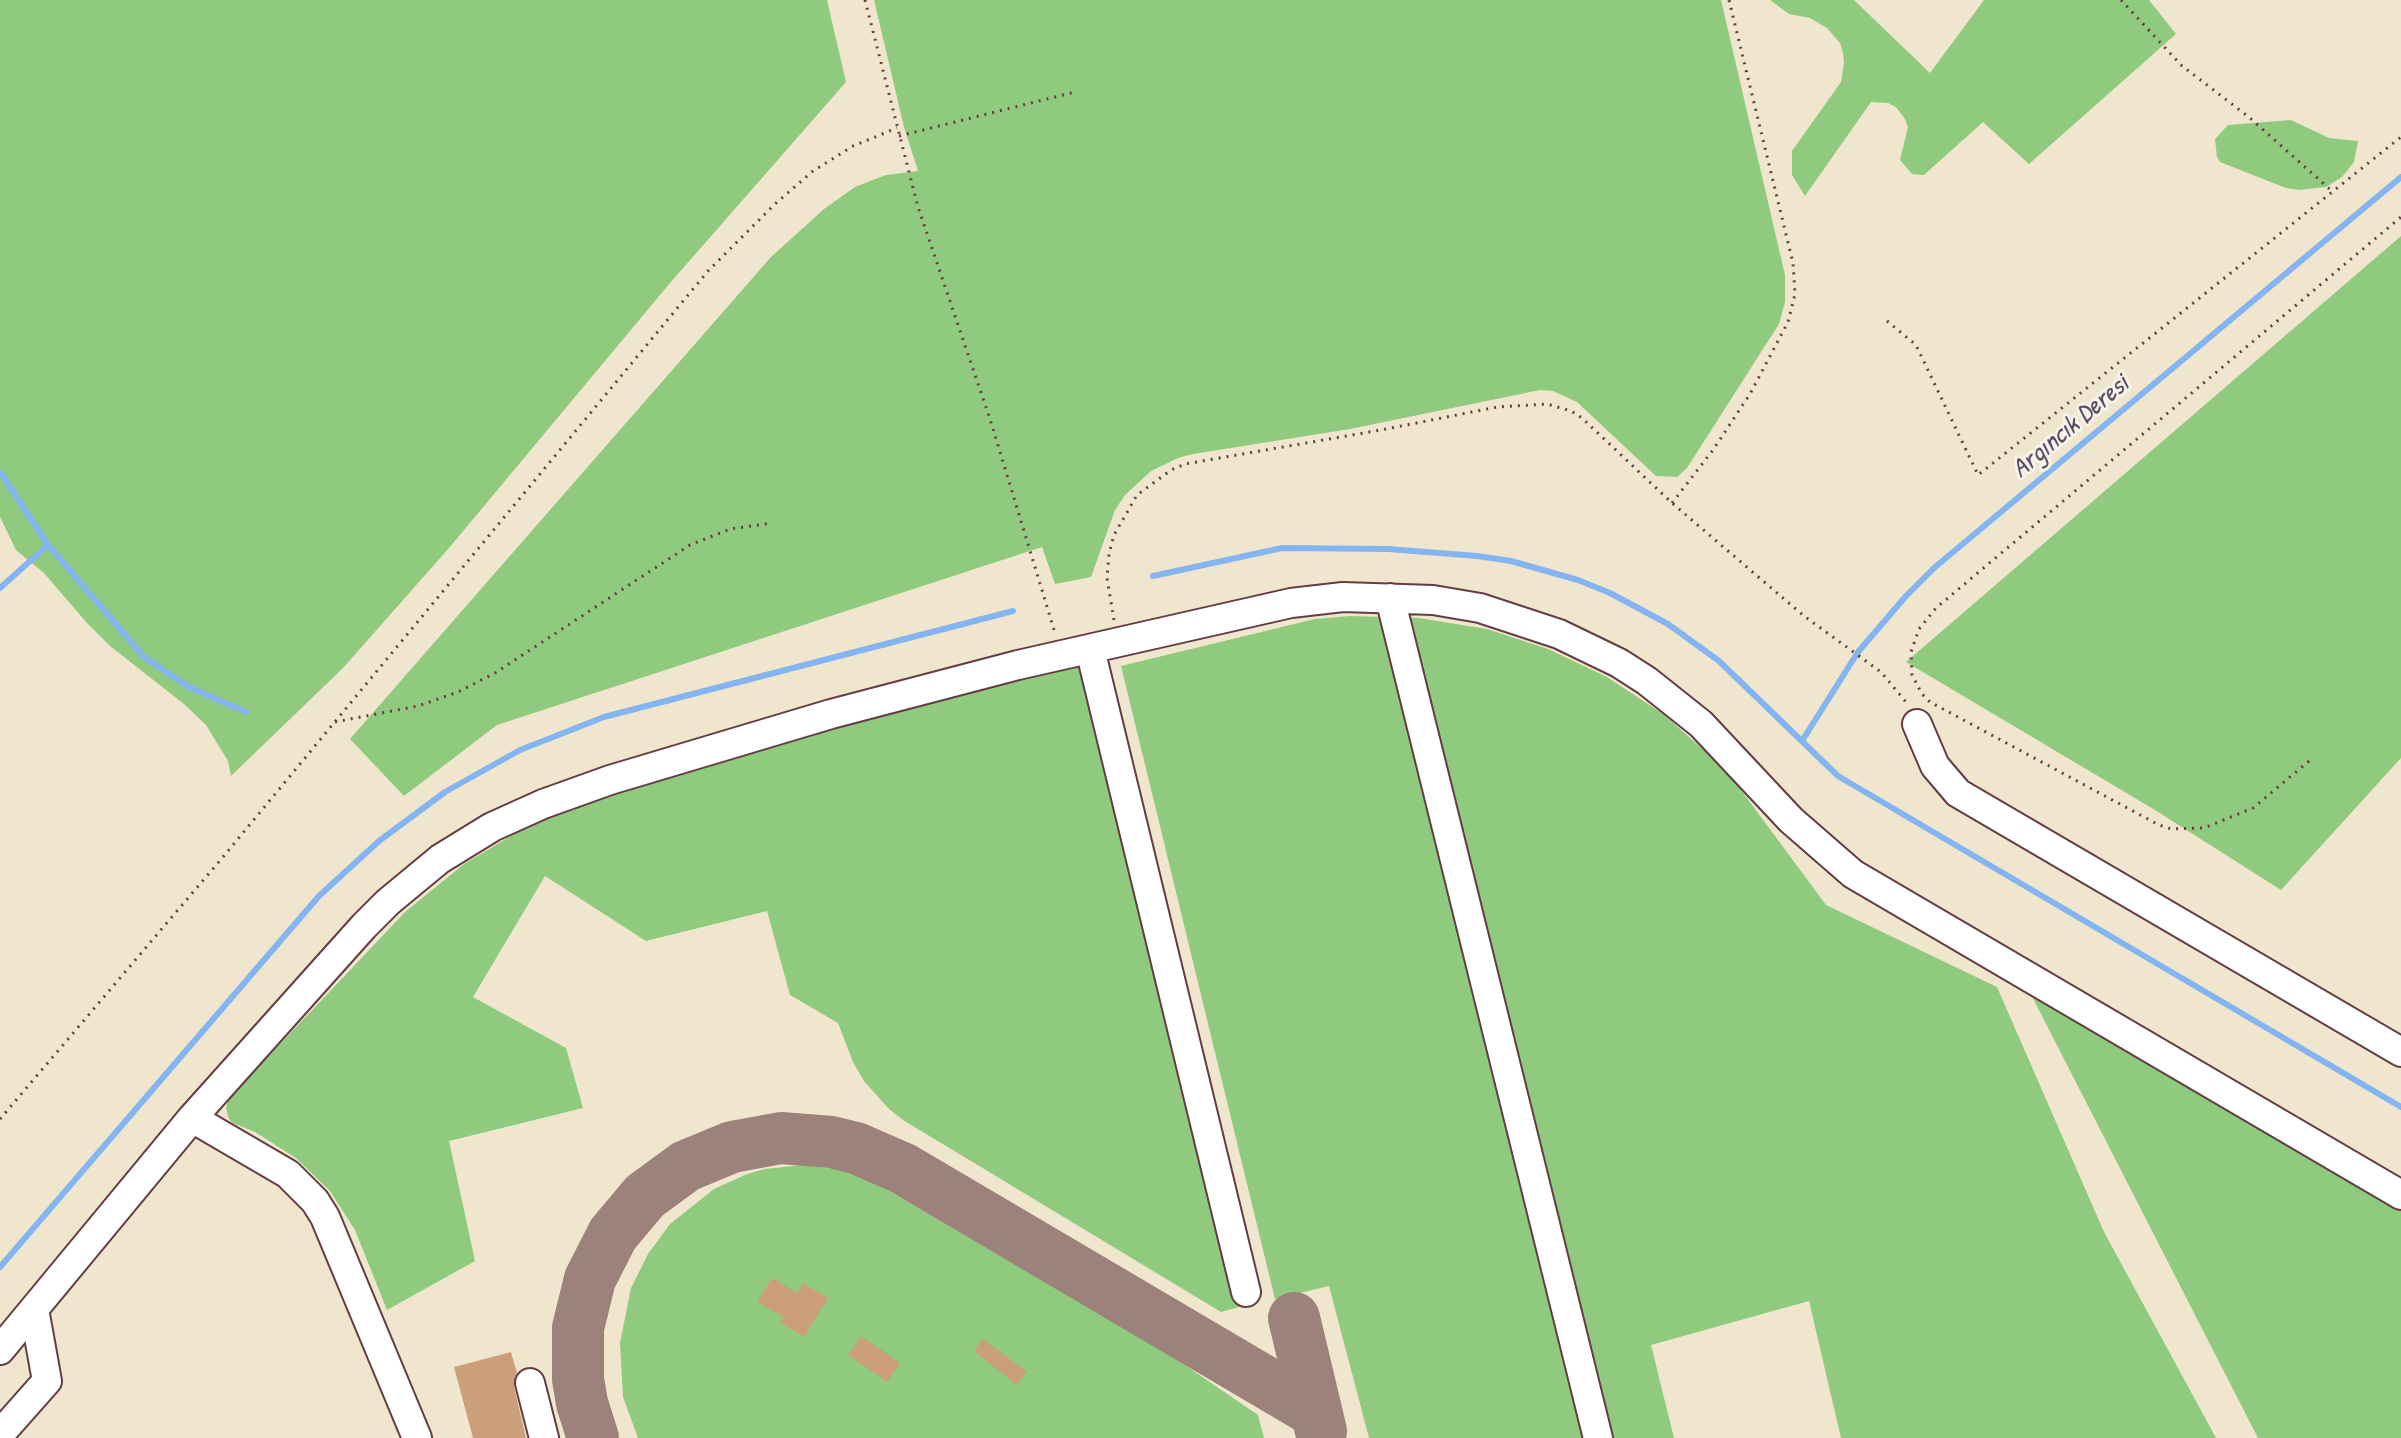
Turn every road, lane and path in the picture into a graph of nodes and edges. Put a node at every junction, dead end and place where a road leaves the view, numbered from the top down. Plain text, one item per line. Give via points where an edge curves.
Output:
1 (865, 0) edge
2 (1729, 0) edge
3 (2121, 0) edge
4 (1075, 92) dead end
5 (897, 128) junction
6 (899, 136) junction
7 (2401, 137) edge
8 (2333, 192) junction
9 (2401, 217) edge
10 (1887, 321) dead end
11 (1672, 503) junction
12 (772, 523) dead end
13 (1390, 598) junction
14 (1122, 642) junction
15 (1090, 649) junction
16 (1061, 656) junction
17 (335, 722) junction
18 (1917, 724) joint
19 (2309, 761) dead end
20 (2401, 1052) edge
21 (192, 1118) junction
22 (0, 1119) edge
23 (2401, 1195) edge
24 (1246, 1292) dead end
25 (34, 1309) junction
26 (0, 1350) edge
27 (530, 1383) dead end
28 (0, 1434) edge
29 (417, 1438) edge
30 (544, 1438) edge
31 (1598, 1438) edge

1 - 5 path
2 - 11 path via 1793,263 1795,294 1788,322 1750,394
3 - 8 path via 2181,65
4 - 6 path
5 - 6 path
5 - 17 path via 853,146 813,171 708,271
6 - 16 path
7 - 8 path
8 - 10 path via 1978,475 1916,345
9 - 19 path via 1936,608 1919,629 1911,652 1912,675 1930,702 2171,829 2204,828 2253,808
11 - 14 path via 1582,418 1547,404 1497,407 1185,464 1146,486 1114,535 1107,578
11 - 18 path via 1804,616 1881,672
12 - 17 path via 730,529 690,545 458,692 418,706
13 - 14 lane via 1291,603
13 - 23 lane via 1457,603 1500,613 1619,663 1701,724 1791,820 1853,874
13 - 31 lane
14 - 15 lane
15 - 16 lane
15 - 24 lane
16 - 21 lane via 677,758 492,827 440,859 388,902
17 - 22 path
18 - 20 lane via 1935,766 1958,793
21 - 25 lane
21 - 29 lane via 288,1174 315,1201
25 - 26 lane
25 - 28 lane via 47,1381
27 - 30 lane

